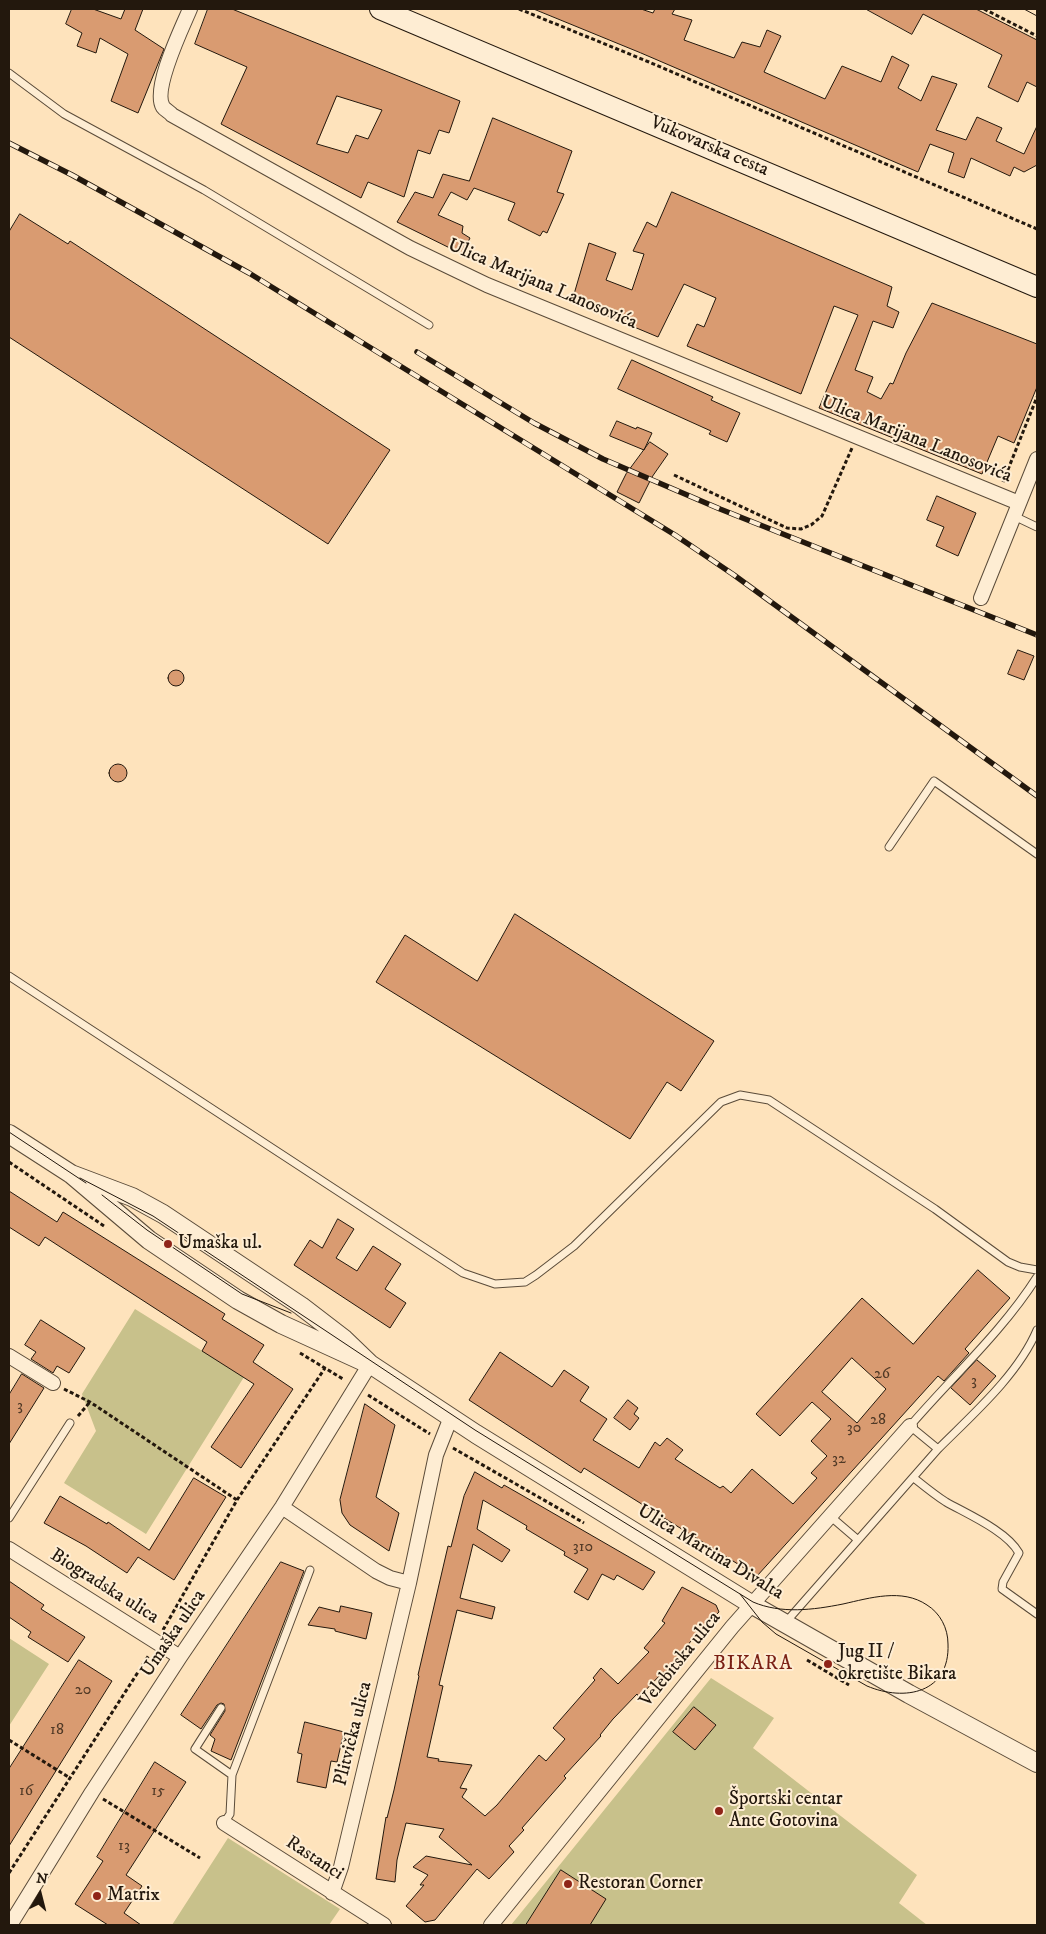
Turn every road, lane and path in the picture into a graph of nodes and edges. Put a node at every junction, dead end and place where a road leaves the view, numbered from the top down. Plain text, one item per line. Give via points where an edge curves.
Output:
1 (190, 9) edge
2 (380, 9) edge
3 (519, 9) edge
4 (984, 9) edge
5 (1037, 36) edge
6 (9, 73) edge
7 (1037, 229) edge
8 (1037, 287) edge
9 (429, 325) dead end
10 (1037, 397) edge
11 (857, 436) junction
12 (1037, 459) edge
13 (674, 475) dead end
14 (998, 494) junction
15 (1019, 503) junction
16 (1014, 516) junction
17 (1037, 527) edge
18 (981, 598) dead end
19 (889, 847) dead end
20 (1037, 854) edge
21 (9, 976) edge
22 (9, 1134) edge
23 (71, 1174) junction
24 (1037, 1270) edge
25 (1037, 1277) edge
26 (1037, 1330) edge
27 (9, 1357) edge
28 (370, 1364) junction
29 (325, 1368) dead end
30 (52, 1383) joint
31 (90, 1402) junction
32 (451, 1417) junction
33 (70, 1423) joint
34 (910, 1426) junction
35 (938, 1450) junction
36 (914, 1478) junction
37 (237, 1500) junction
38 (282, 1507) junction
39 (830, 1516) junction
40 (9, 1518) edge
41 (858, 1540) junction
42 (9, 1549) edge
43 (310, 1570) dead end
44 (409, 1583) junction
45 (751, 1604) junction
46 (1037, 1614) edge
47 (785, 1623) junction
48 (157, 1642) junction
49 (180, 1657) junction
50 (807, 1660) dead end
51 (849, 1685) dead end
52 (221, 1708) dead end
53 (9, 1740) edge
54 (1037, 1763) edge
55 (232, 1775) junction
56 (70, 1778) junction
57 (92, 1792) junction
58 (224, 1823) joint
59 (200, 1858) dead end
60 (9, 1873) edge
61 (332, 1893) junction
62 (10, 1925) edge
63 (384, 1925) edge
64 (491, 1925) edge

1 - 11 street, Ulica Marijana Lanosovića via 166,68 160,93 163,106 172,115 410,248 487,285
2 - 8 main road, Vukovarska cesta
3 - 7 path
4 - 5 path
6 - 9 lane via 64,114 204,190
10 - 14 path
11 - 13 path via 822,516 801,529 787,528
11 - 14 street, Ulica Marijana Lanosovića
12 - 15 street
14 - 15 street, Ulica Marijana Lanosovića
15 - 16 street
16 - 17 lane
16 - 18 street
19 - 20 lane via 934,781
21 - 24 lane via 463,1273 495,1284 525,1282 574,1246 721,1102 740,1095 769,1100 935,1209 1008,1262
22 - 23 street, Ulica Martina Divalta
23 - 28 street, Ulica Martina Divalta via 136,1230 246,1304 281,1324
23 - 28 street, Ulica Martina Divalta via 132,1197 162,1214 301,1306
25 - 34 lane via 1006,1319
26 - 35 lane via 1010,1374
27 - 30 street
28 - 32 street, Ulica Martina Divalta
28 - 38 street, Umaška ulica
29 - 37 path
30 - 31 path
31 - 33 path
31 - 37 path
32 - 44 street, Plitvička ulica via 436,1455
32 - 45 street, Ulica Martina Divalta
33 - 40 lane
34 - 35 lane
34 - 39 street, Velebitska ulica
35 - 36 lane
36 - 41 lane
36 - 46 lane via 1016,1546 1019,1553 1002,1589
37 - 48 path
38 - 44 street via 376,1572
38 - 49 street, Umaška ulica
39 - 41 lane
39 - 45 street, Velebitska ulica
41 - 47 lane
42 - 48 street, Biogradska ulica
43 - 55 lane
44 - 61 street, Plitvička ulica
45 - 47 street, Ulica Martina Divalta
45 - 64 street, Velebitska ulica
47 - 54 street, Ulica Martina Divalta
48 - 49 street, Biogradska ulica
48 - 56 path
49 - 57 street, Umaška ulica
50 - 51 path
52 - 55 lane via 195,1749
53 - 56 path
55 - 58 lane via 230,1814
56 - 60 path
57 - 59 path
57 - 62 street, Umaška ulica
58 - 61 street, Rastanci
61 - 63 street, Rastanci

